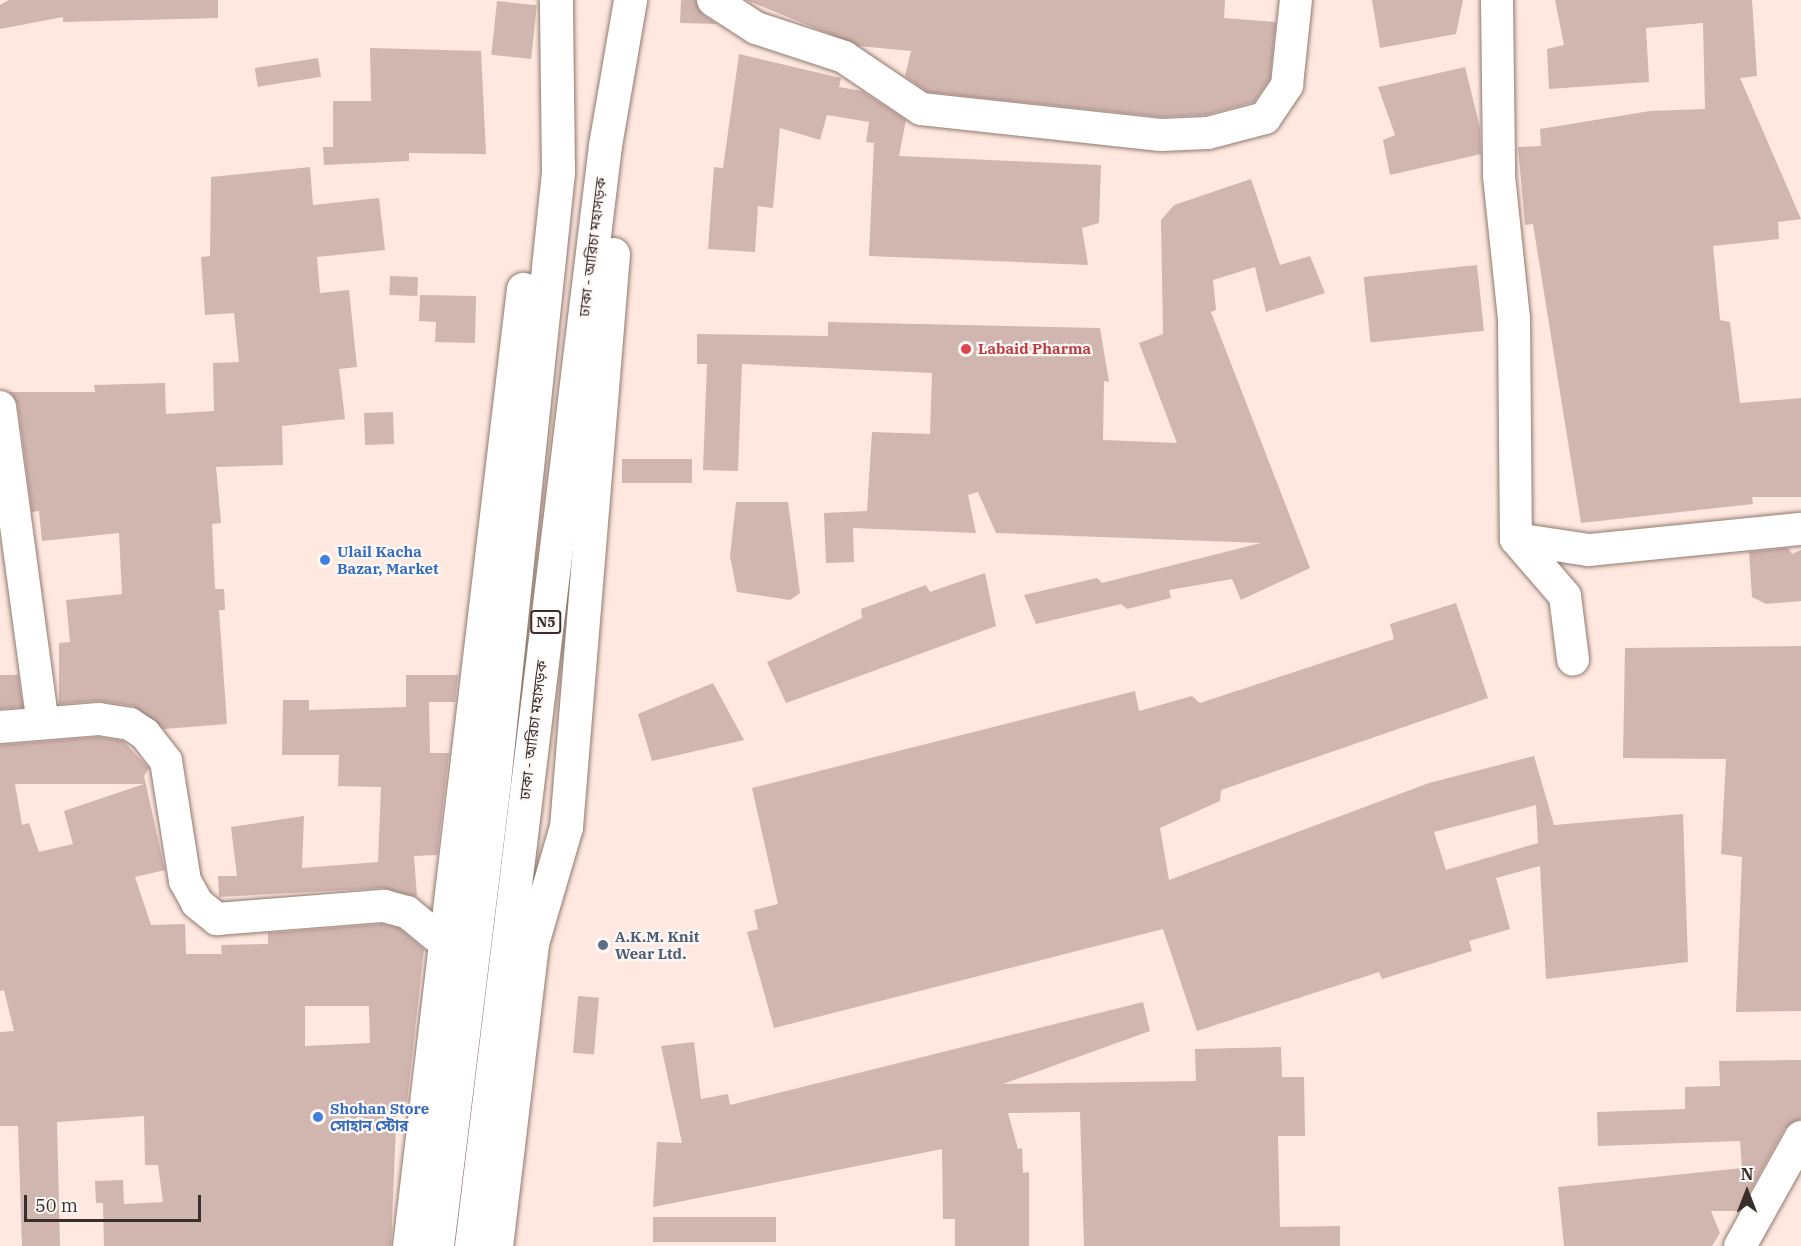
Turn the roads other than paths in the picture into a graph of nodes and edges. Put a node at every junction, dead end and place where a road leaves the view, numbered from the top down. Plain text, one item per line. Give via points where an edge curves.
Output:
1 (556, 0) edge
2 (630, 0) edge
3 (713, 0) edge
4 (1296, 0) edge
5 (1497, 0) edge
6 (605, 145) junction
7 (558, 172) junction
8 (0, 407) edge
9 (1801, 529) edge
10 (1516, 539) junction
11 (1573, 659) dead end
12 (43, 723) junction
13 (0, 727) edge
14 (446, 944) junction
15 (1801, 1137) edge
16 (409, 1246) edge
17 (436, 1246) edge
18 (471, 1246) edge
19 (496, 1246) edge
20 (1740, 1246) edge

1 - 7 highway, N5
2 - 6 highway, ঢাকা - আরিচা মহাসড়ক / N5
3 - 4 street via 756,28 844,57 921,109 1161,135 1243,127 1273,110 1287,85
5 - 10 street via 1499,176 1514,319
6 - 18 highway, ঢাকা - আরিচা মহাসড়ক / N5
6 - 19 highway via 615,229 566,827 532,944
7 - 14 highway via 525,270
7 - 17 highway, N5 via 494,781
8 - 12 street
9 - 10 street via 1589,550
10 - 11 street via 1565,596
12 - 13 street
12 - 14 street via 99,719 130,724 159,748 166,761 185,880 196,903 217,919 384,906 407,912
14 - 16 highway
15 - 20 street

